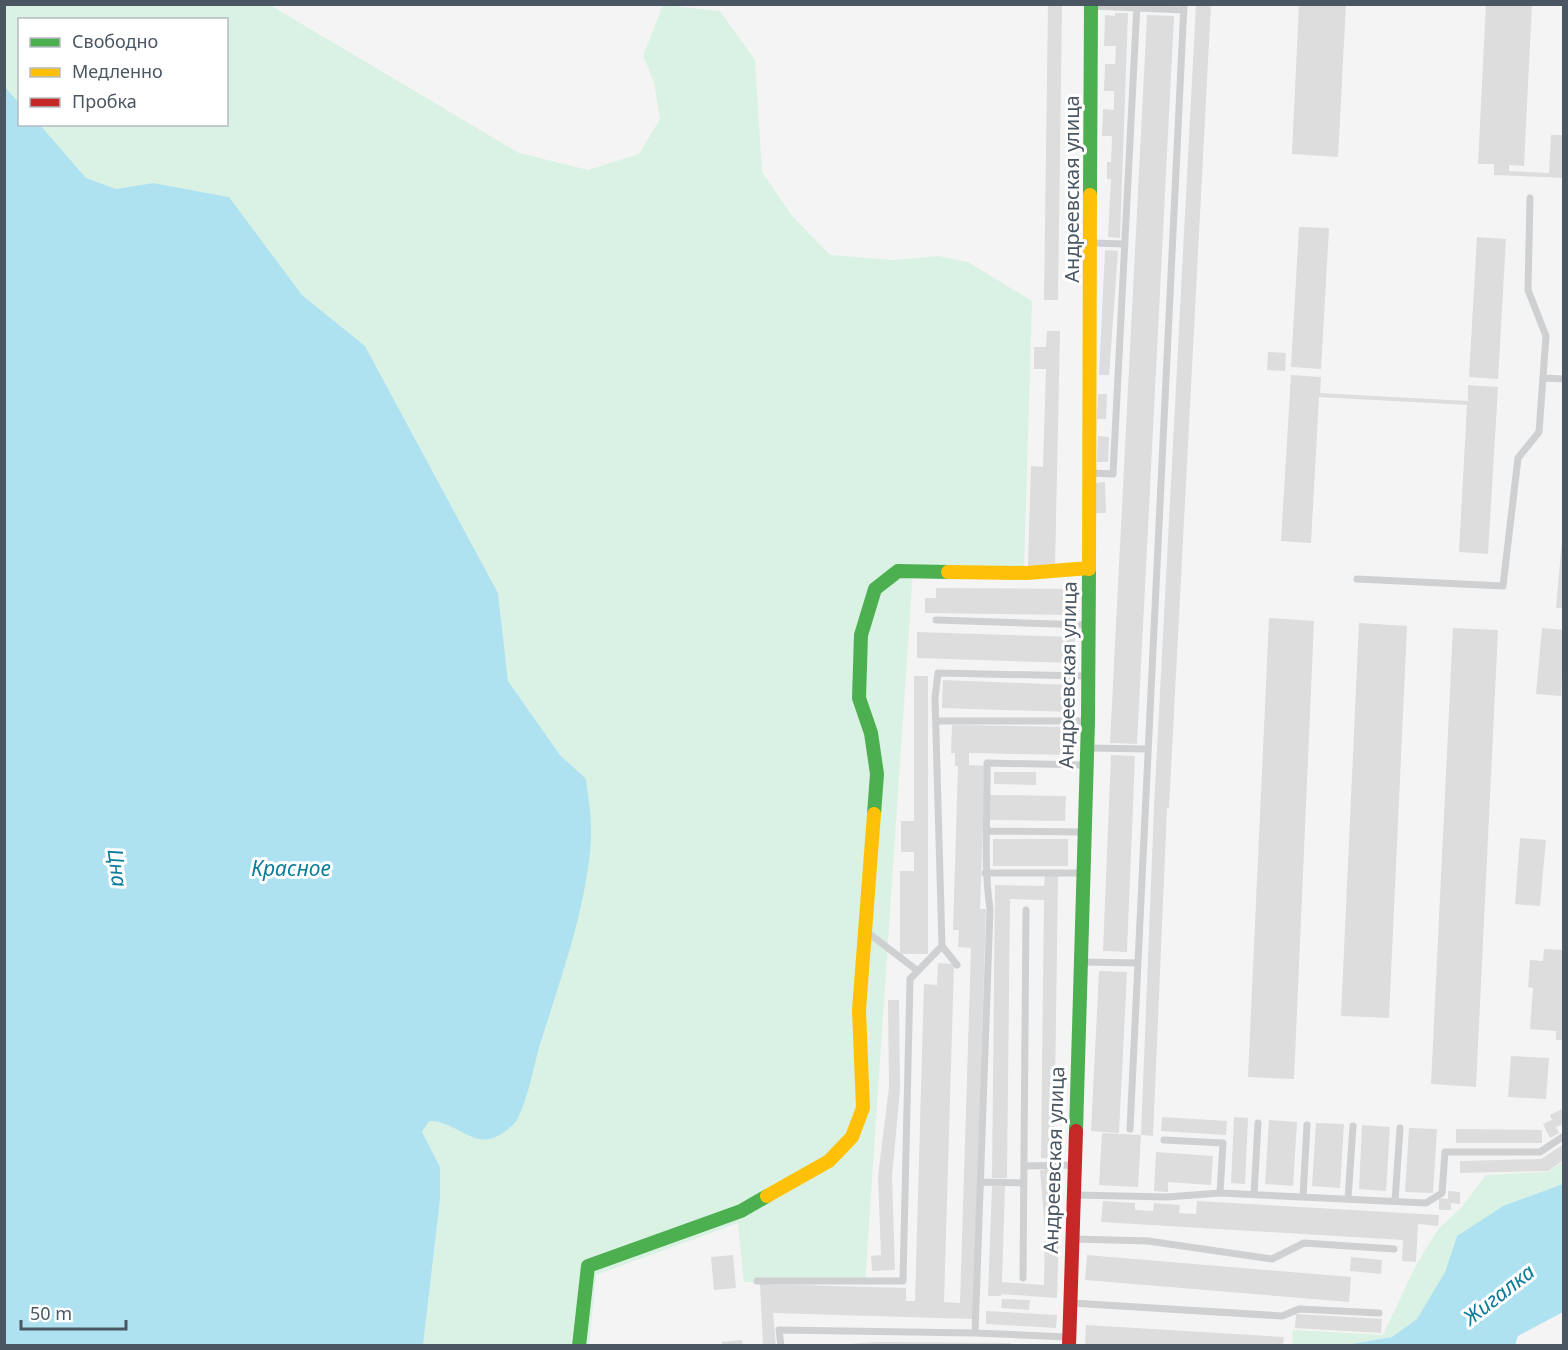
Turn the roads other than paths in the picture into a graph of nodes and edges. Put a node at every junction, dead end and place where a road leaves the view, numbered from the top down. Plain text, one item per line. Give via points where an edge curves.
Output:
1 (1091, 5) edge
2 (1137, 6) edge
3 (1184, 7) edge
4 (1530, 198) dead end
5 (1092, 243) junction
6 (1125, 244) junction
7 (1543, 378) junction
8 (1563, 379) edge
9 (1089, 473) junction
10 (1089, 568) junction
11 (1357, 579) dead end
12 (936, 620) dead end
13 (1088, 625) junction
14 (1088, 676) junction
15 (936, 721) junction
16 (1088, 721) junction
17 (1087, 748) junction
18 (1148, 749) junction
19 (1087, 765) junction
20 (988, 831) junction
21 (1085, 832) junction
22 (985, 873) junction
23 (1084, 873) junction
24 (1026, 910) dead end
25 (865, 931) junction
26 (942, 946) junction
27 (1081, 962) junction
28 (1138, 963) junction
29 (957, 965) dead end
30 (918, 970) junction
31 (1258, 1123) dead end
32 (1307, 1125) dead end
33 (1353, 1126) dead end
34 (1400, 1128) dead end
35 (1130, 1130) dead end
36 (1563, 1136) edge
37 (1164, 1140) dead end
38 (1072, 1165) junction
39 (1024, 1166) junction
40 (982, 1182) junction
41 (1024, 1183) junction
42 (1220, 1193) junction
43 (1072, 1194) junction
44 (1254, 1195) junction
45 (1303, 1197) junction
46 (1348, 1199) junction
47 (1395, 1201) junction
48 (1071, 1239) junction
49 (1394, 1249) dead end
50 (1023, 1278) dead end
51 (757, 1281) dead end
52 (1070, 1303) junction
53 (1379, 1313) dead end
54 (975, 1333) junction
55 (1069, 1341) edge
56 (579, 1346) edge
57 (781, 1346) edge

1 - 2 lane
1 - 5 street, Андреевская улица
2 - 3 lane
2 - 6 lane
3 - 18 lane
4 - 7 lane via 1528,290 1546,336
5 - 6 lane
5 - 9 street, Андреевская улица
6 - 9 lane via 1113,474
7 - 8 lane
7 - 11 lane via 1539,432 1518,458 1503,586
9 - 10 street, Андреевская улица
10 - 13 street, Андреевская улица
10 - 25 street via 1027,573 898,571 875,589 861,635 860,698 871,733 877,774
12 - 13 lane
13 - 14 street, Андреевская улица
14 - 15 lane via 938,672
14 - 16 street, Андреевская улица
15 - 16 lane
15 - 26 lane
16 - 17 street, Андреевская улица
17 - 18 lane
17 - 19 street, Андреевская улица
18 - 28 lane
19 - 20 lane via 987,763
19 - 21 street, Андреевская улица
20 - 21 lane
20 - 22 lane
21 - 23 street, Андреевская улица
22 - 23 lane
22 - 40 lane via 990,909
23 - 27 street, Андреевская улица
24 - 39 lane
25 - 30 lane
25 - 56 street via 859,1010 863,1108 852,1137 829,1161 741,1211 588,1266
26 - 29 lane
26 - 30 lane
27 - 28 lane
27 - 38 street, Андреевская улица
28 - 35 lane
30 - 51 lane via 910,979 903,1281
31 - 44 lane
32 - 45 lane
33 - 46 lane
34 - 47 lane
36 - 47 lane via 1540,1152 1445,1152 1442,1193 1426,1203
37 - 42 lane via 1223,1143
38 - 39 lane
38 - 43 street, Андреевская улица
39 - 41 lane
40 - 41 lane
40 - 54 lane
41 - 50 lane
42 - 43 lane via 1167,1197
42 - 44 lane
43 - 48 street, Андреевская улица
44 - 45 lane
45 - 46 lane
46 - 47 lane
48 - 49 lane via 1148,1241 1272,1259 1304,1243
48 - 52 street, Андреевская улица
52 - 53 lane via 1282,1316 1299,1309
52 - 55 street, Андреевская улица
54 - 55 lane
54 - 57 lane via 780,1330

